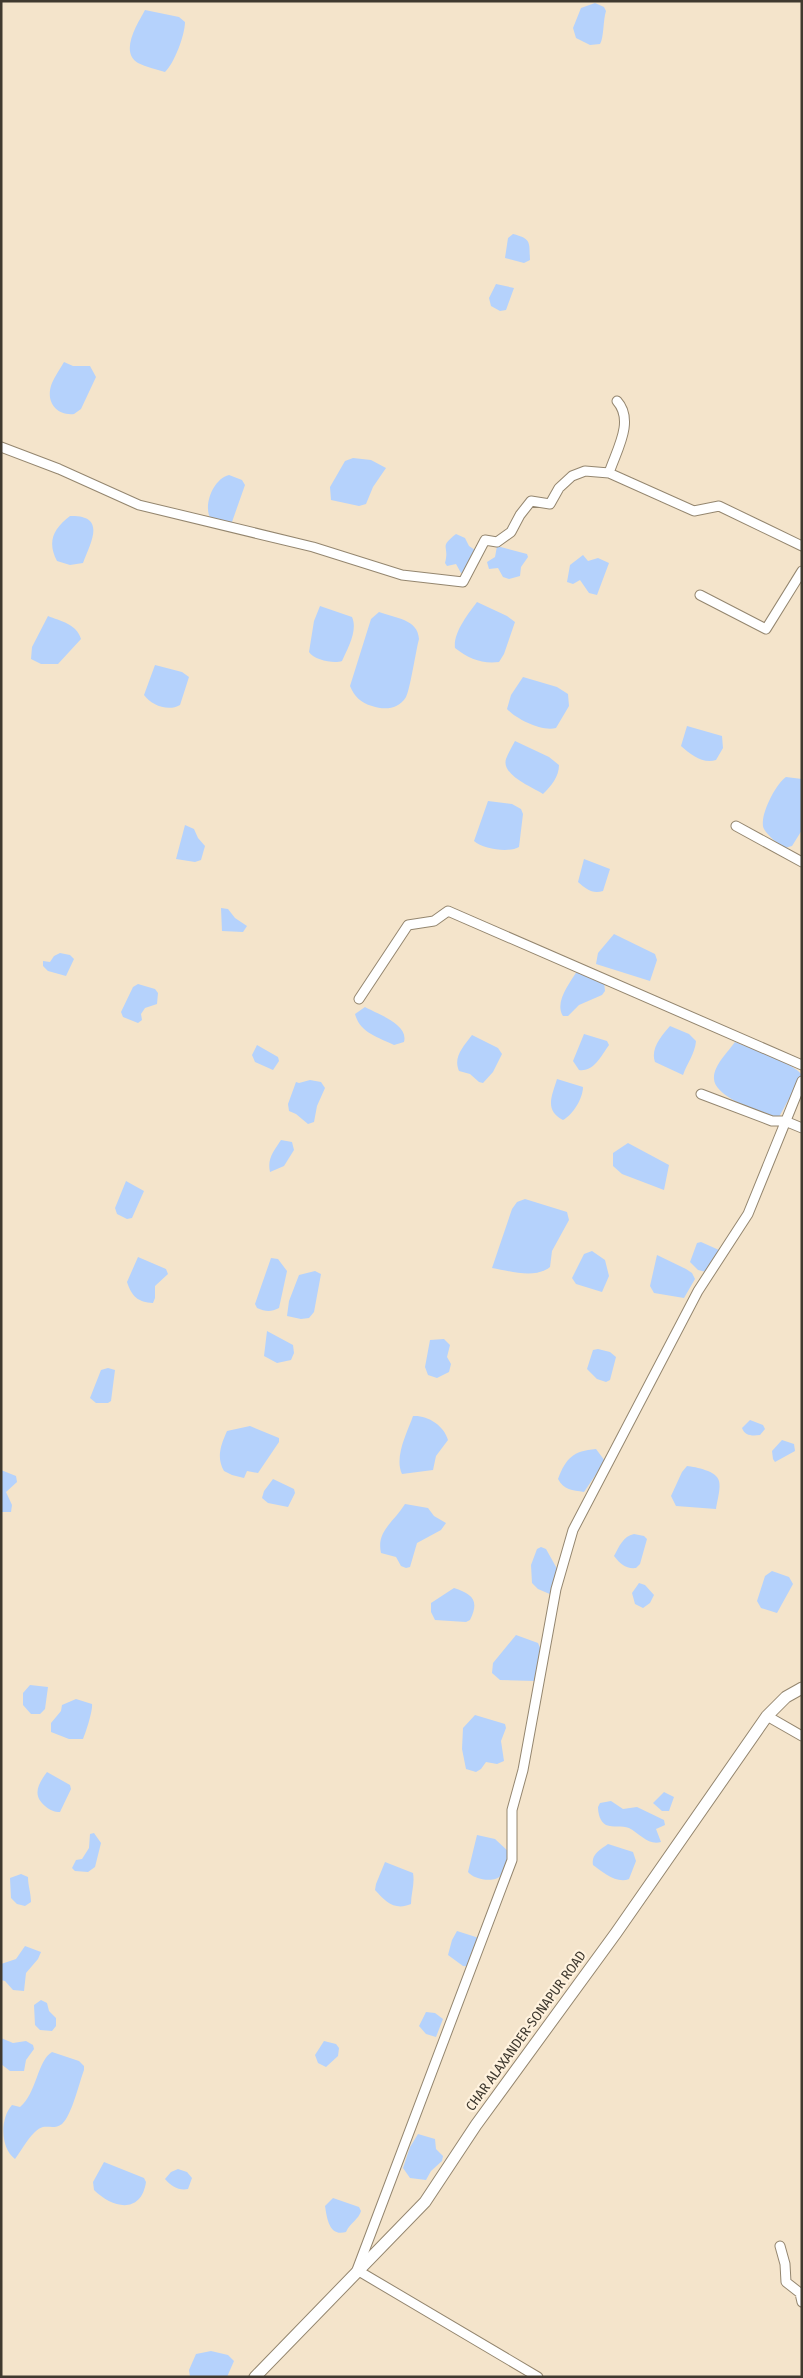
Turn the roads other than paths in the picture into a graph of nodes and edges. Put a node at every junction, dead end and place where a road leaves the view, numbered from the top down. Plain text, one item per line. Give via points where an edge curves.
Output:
1 (618, 401) dead end
2 (1, 447) edge
3 (609, 473) junction
4 (802, 546) edge
5 (802, 571) edge
6 (700, 595) dead end
7 (736, 826) dead end
8 (802, 862) edge
9 (359, 999) dead end
10 (802, 1065) edge
11 (802, 1081) edge
12 (702, 1094) dead end
13 (785, 1121) junction
14 (802, 1128) edge
15 (802, 1688) edge
16 (767, 1716) junction
17 (802, 1736) edge
18 (780, 2246) dead end
19 (357, 2270) junction
20 (802, 2302) edge
21 (254, 2377) edge
22 (538, 2377) edge

1 - 3 street via 623,407 626,422
2 - 3 street via 139,505 313,547 402,575 463,582 485,540 497,542 512,532 531,501 550,504 559,488 572,476 585,471
3 - 4 street via 694,511 719,506
5 - 6 street via 766,629
7 - 8 street
9 - 10 street via 408,925 434,922 448,911
11 - 13 street
12 - 13 street via 772,1121
13 - 14 street
13 - 19 street via 748,1214 698,1291 573,1530 556,1589 523,1770 512,1810 512,1860
15 - 16 main road, CHAR ALAXANDER-SONAPUR ROAD via 786,1697
16 - 17 street
16 - 19 main road, CHAR ALAXANDER-SONAPUR ROAD via 425,2202
18 - 20 street via 786,2282 800,2293
19 - 21 main road, CHAR ALAXANDER-SONAPUR ROAD
19 - 22 street

